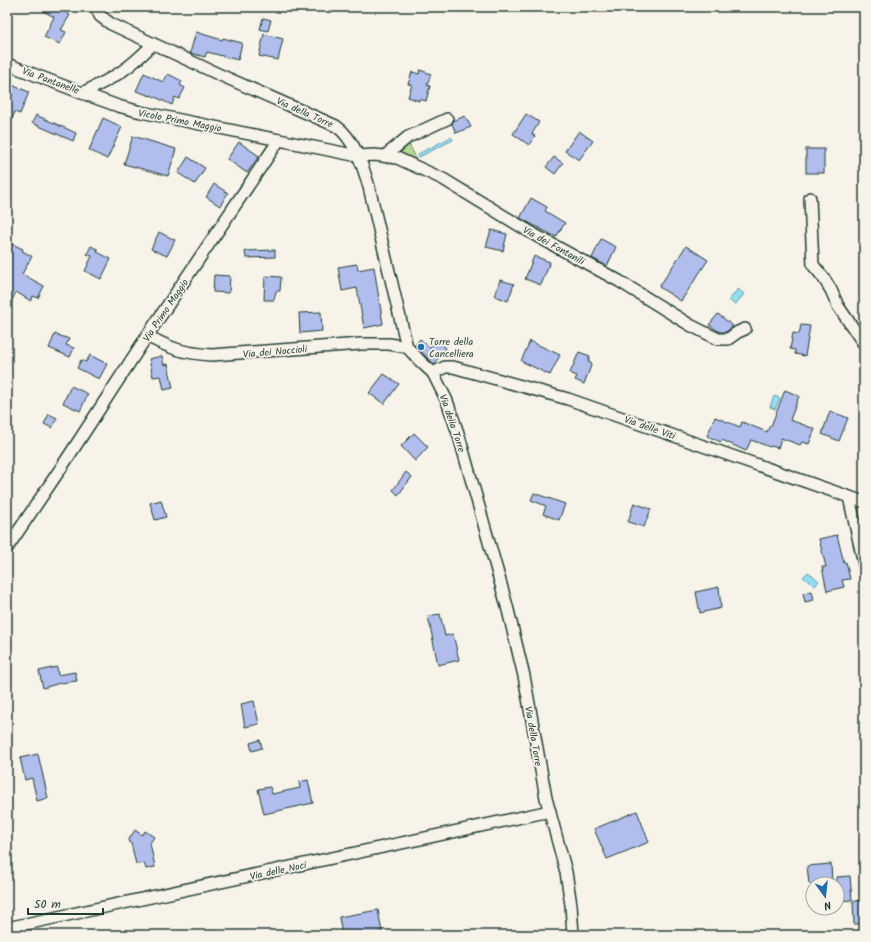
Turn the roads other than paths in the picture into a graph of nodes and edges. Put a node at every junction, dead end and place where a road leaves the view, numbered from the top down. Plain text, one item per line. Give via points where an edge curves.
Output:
1 (96, 7) edge
2 (153, 44) junction
3 (7, 64) edge
4 (82, 93) junction
5 (447, 119) dead end
6 (279, 140) junction
7 (358, 156) junction
8 (385, 156) junction
9 (810, 198) dead end
10 (745, 329) dead end
11 (147, 336) junction
12 (864, 344) edge
13 (407, 347) junction
14 (433, 373) junction
15 (849, 497) junction
16 (864, 502) edge
17 (7, 548) edge
18 (864, 564) edge
19 (550, 811) junction
20 (7, 928) edge
21 (573, 935) edge

1 - 2 street, Via della Torre via 100,16 108,23
2 - 4 street, Via Pantanelle via 126,69
2 - 7 street, Via della Torre via 336,126 348,137
3 - 4 street, Via Pantanelle
4 - 6 street, Vicolo Primo Maggio via 141,112
5 - 8 street via 408,137
6 - 7 street
6 - 11 street, Via Primo Maggio
7 - 8 street, Via dei Fontanili
7 - 13 street, Via della Torre via 373,202
8 - 10 street, Via dei Fontanili via 404,160 443,179 718,339 728,339
9 - 12 street via 813,265
11 - 13 street, Via dei Noccioli via 178,351 212,355 355,344
11 - 17 street, Via Primo Maggio
13 - 14 street, Via della Torre
14 - 15 street, Via delle Viti via 445,367 453,367 568,399
14 - 19 street, Via della Torre via 447,401 459,436 508,606
15 - 16 street, Via delle Viti
15 - 18 street
19 - 20 street, Via delle Noci
19 - 21 street, Via della Torre via 566,872

